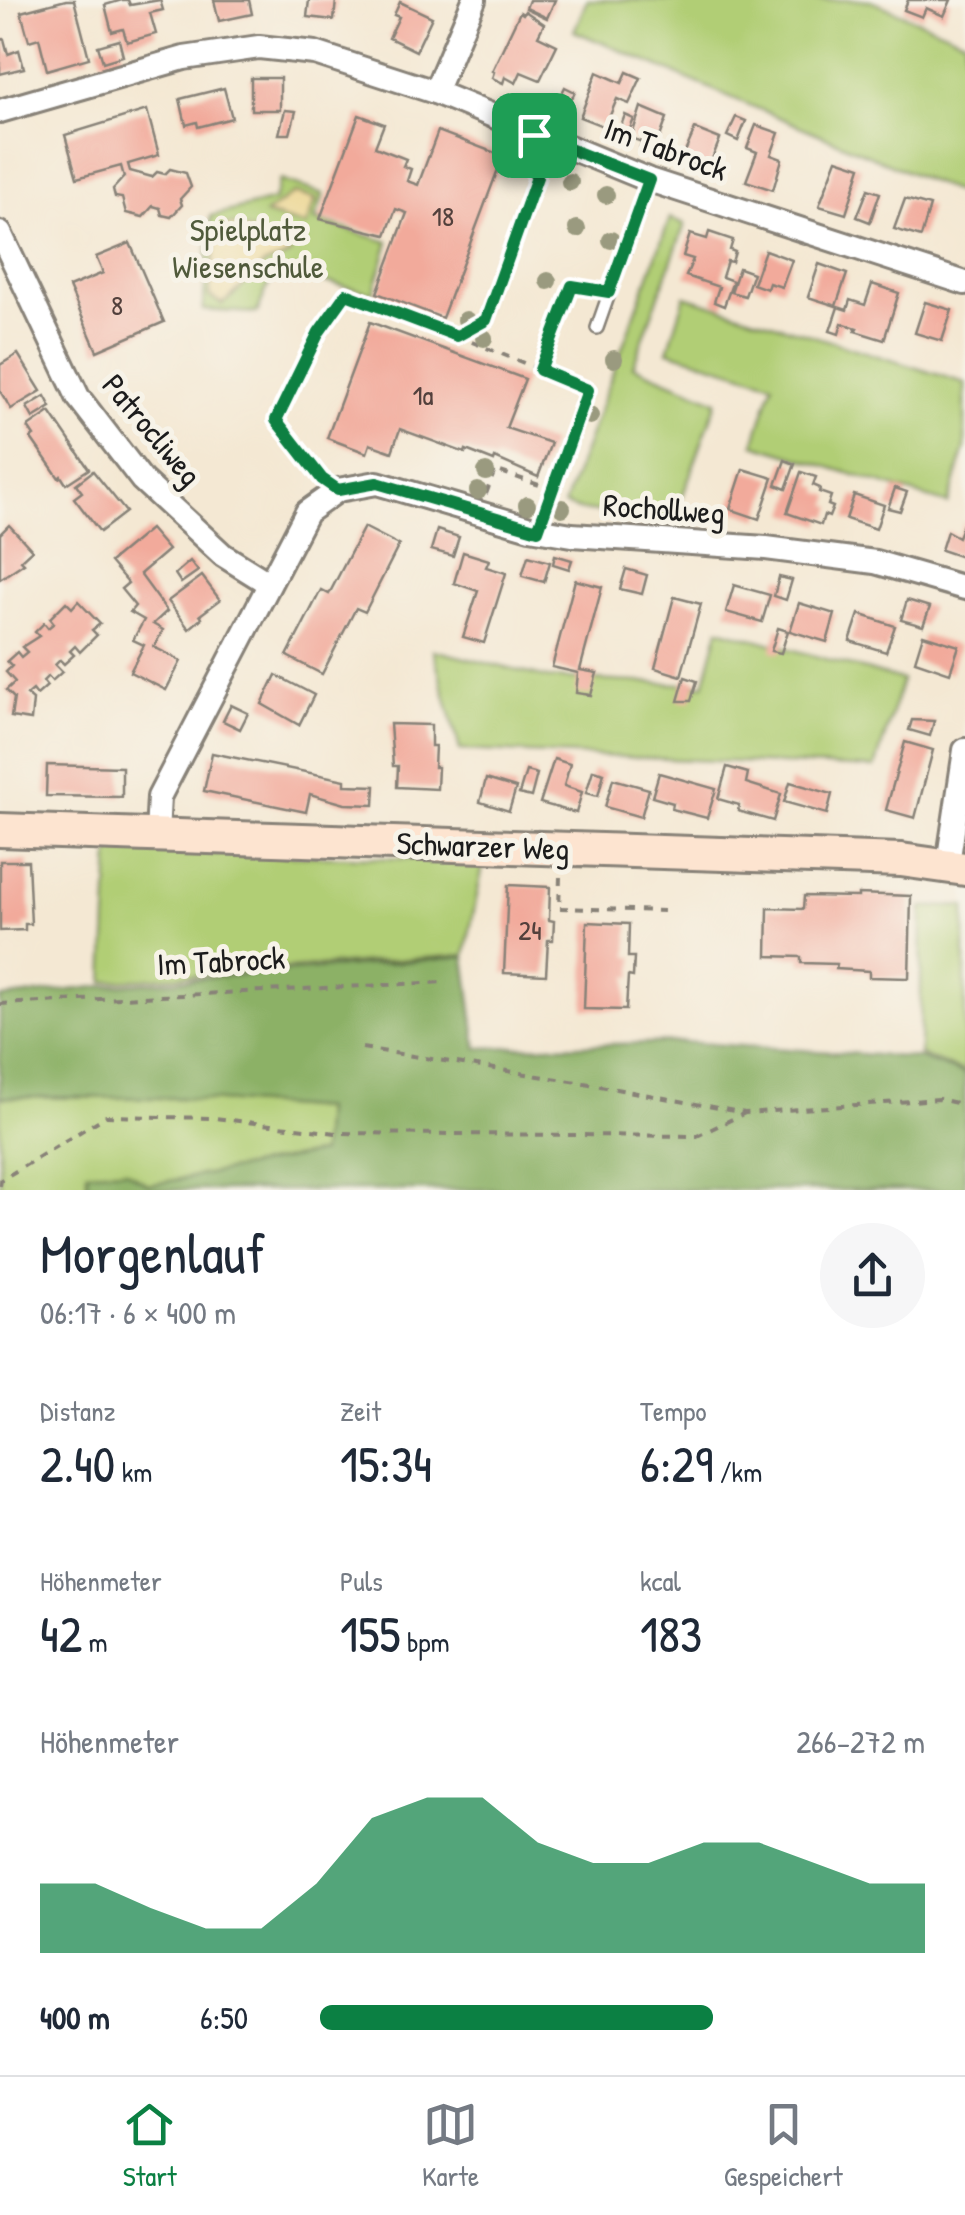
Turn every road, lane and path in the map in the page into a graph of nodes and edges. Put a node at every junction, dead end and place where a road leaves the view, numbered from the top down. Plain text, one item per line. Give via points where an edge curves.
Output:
1 (474, 0) edge
2 (435, 92) junction
3 (0, 111) edge
4 (534, 135) junction
5 (649, 180) junction
6 (0, 232) edge
7 (965, 282) edge
8 (609, 292) junction
9 (596, 328) dead end
10 (457, 336) junction
11 (540, 370) junction
12 (551, 489) junction
13 (338, 490) junction
14 (479, 513) junction
15 (538, 530) junction
16 (268, 583) junction
17 (965, 588) edge
18 (965, 750) edge
19 (0, 830) edge
20 (157, 834) junction
21 (562, 849) junction
22 (956, 867) edge
23 (668, 911) dead end
24 (445, 982) dead end
25 (0, 1004) edge
26 (362, 1048) dead end
27 (965, 1105) edge
28 (745, 1113) junction
29 (0, 1182) edge

1 - 2 street
2 - 3 street, Im Tabrock via 316,53 259,47 184,58
2 - 4 street, Im Tabrock
4 - 5 street, Im Tabrock
4 - 10 path via 526,163 537,177 486,320
5 - 7 street, Im Tabrock
5 - 8 lane
6 - 16 street, Patrocliweg via 78,397 142,480 223,555
8 - 9 lane
8 - 11 path via 572,286
10 - 11 path
10 - 13 path via 346,294 319,332 276,420
11 - 12 path via 588,390
12 - 14 path via 495,470
12 - 15 path
13 - 14 street, Rochollweg via 377,483
13 - 16 street via 308,512
14 - 15 street, Rochollweg
15 - 17 street, Rochollweg via 875,562
16 - 20 street via 159,796
18 - 22 street
19 - 20 street, Schwarzer Weg
20 - 21 street, Schwarzer Weg
21 - 22 street, Schwarzer Weg
21 - 23 path via 559,908
24 - 25 path, Im Tabrock
26 - 28 path
27 - 28 path via 939,1100
28 - 29 path via 697,1136 336,1133 215,1118 106,1116

